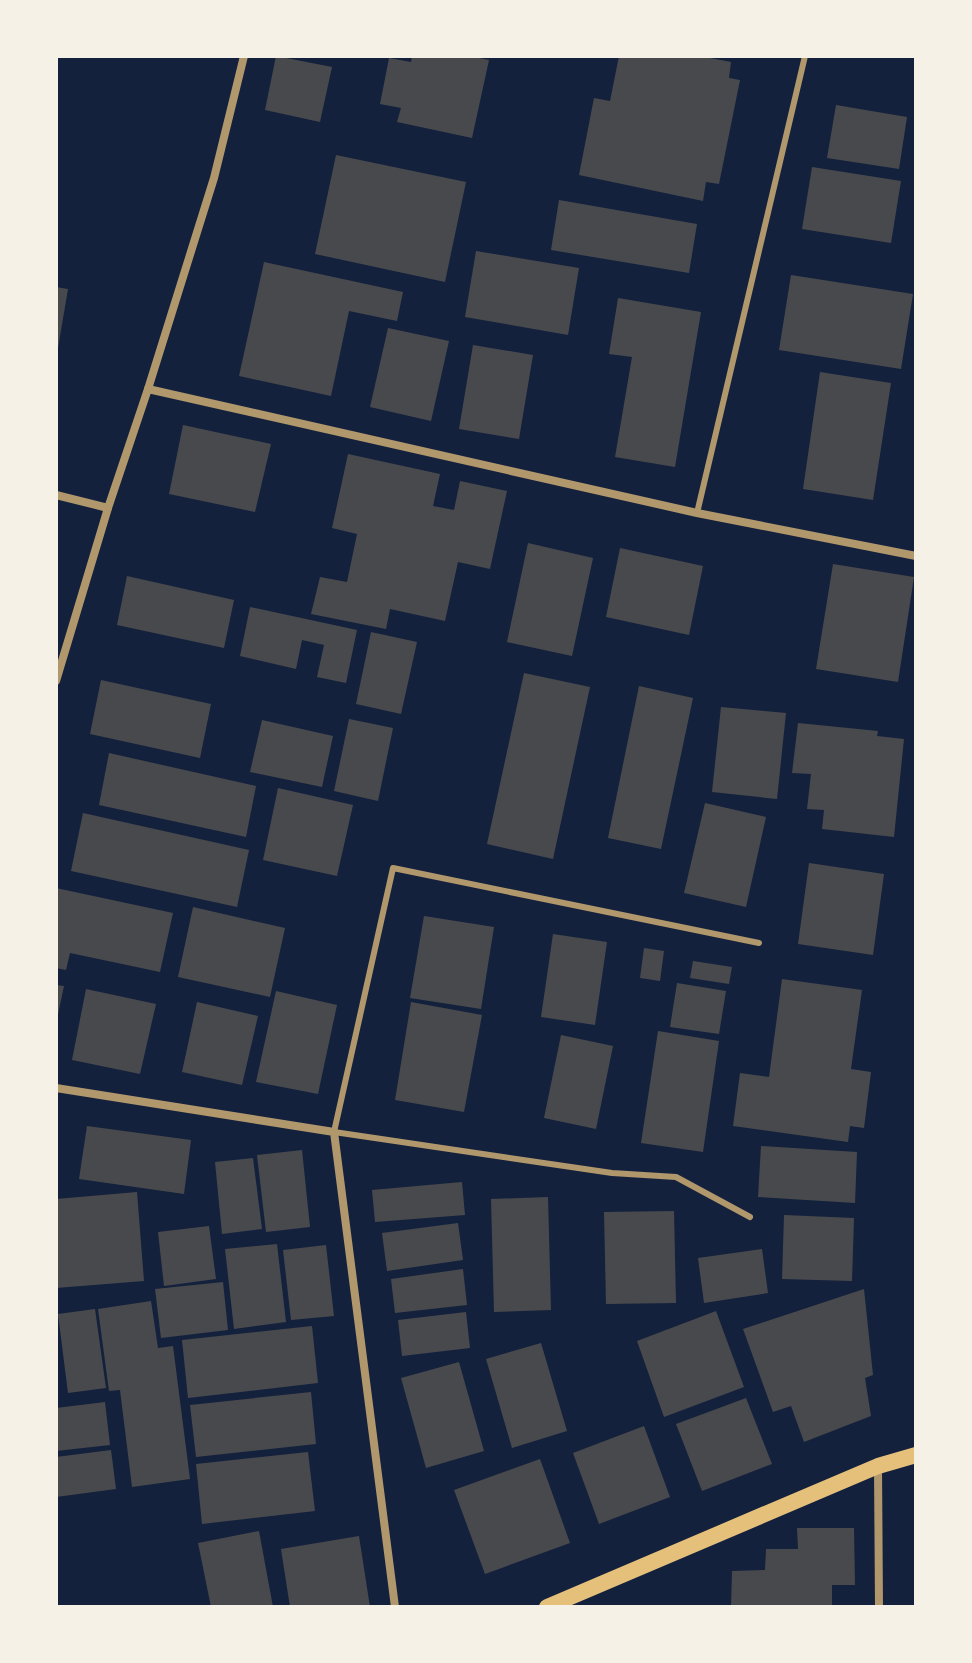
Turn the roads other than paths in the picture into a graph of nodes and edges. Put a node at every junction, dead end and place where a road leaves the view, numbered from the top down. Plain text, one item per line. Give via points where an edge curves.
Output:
1 (244, 56) edge
2 (805, 56) edge
3 (148, 389) junction
4 (56, 495) edge
5 (108, 508) junction
6 (697, 513) junction
7 (916, 556) edge
8 (56, 681) edge
9 (759, 943) dead end
10 (56, 1088) edge
11 (334, 1132) junction
12 (750, 1217) dead end
13 (916, 1455) edge
14 (878, 1466) junction
15 (395, 1607) edge
16 (547, 1607) edge
17 (879, 1607) edge

1 - 3 street via 214,178
2 - 6 lane
3 - 5 street
3 - 6 street
4 - 5 street
5 - 8 street
6 - 7 street
9 - 11 lane via 393,868
10 - 11 street
11 - 12 lane via 612,1173 676,1177
11 - 15 street
13 - 14 main road
14 - 16 main road
14 - 17 street

